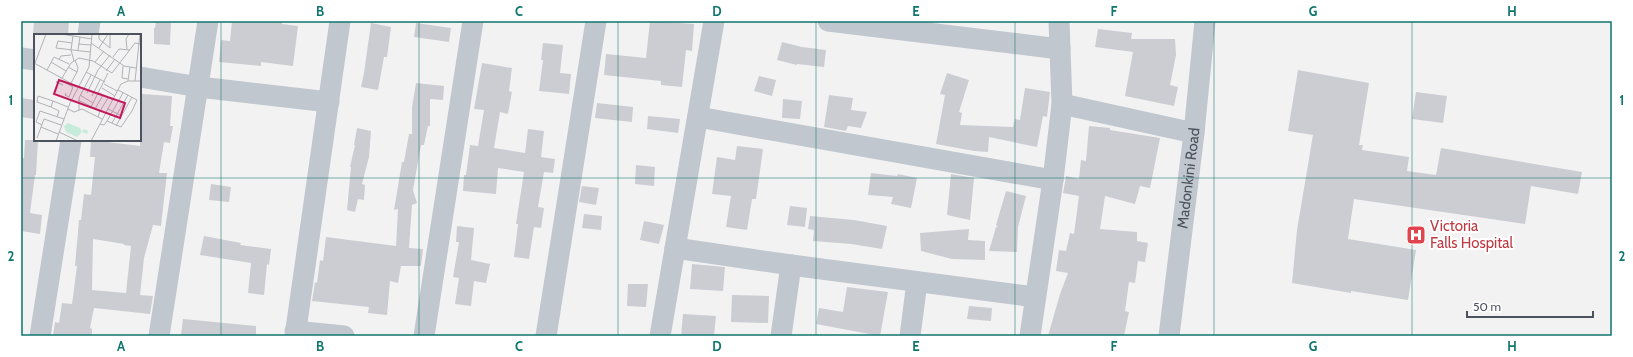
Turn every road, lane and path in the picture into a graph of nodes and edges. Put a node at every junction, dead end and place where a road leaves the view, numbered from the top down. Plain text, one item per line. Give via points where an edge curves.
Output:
1 (90, 21) edge
2 (208, 21) edge
3 (340, 21) edge
4 (473, 21) edge
5 (596, 21) edge
6 (714, 21) edge
7 (828, 21) edge
8 (1060, 21) edge
9 (1205, 21) edge
10 (88, 34) edge
11 (1060, 49) junction
12 (21, 58) edge
13 (34, 60) edge
14 (141, 77) edge
15 (199, 87) junction
16 (329, 102) junction
17 (1062, 104) junction
18 (698, 117) junction
19 (1194, 134) junction
20 (71, 141) edge
21 (1053, 180) junction
22 (675, 248) junction
23 (791, 265) junction
24 (917, 282) junction
25 (1036, 297) junction
26 (295, 333) edge
27 (40, 336) edge
28 (159, 336) edge
29 (344, 336) edge
30 (424, 336) edge
31 (546, 336) edge
32 (660, 336) edge
33 (781, 336) edge
34 (910, 336) edge
35 (1030, 336) edge
36 (1169, 336) edge

1 - 10 street
2 - 15 street
3 - 16 street
4 - 30 street
5 - 31 street
6 - 18 street
7 - 11 street
8 - 11 street
9 - 19 street, Madonkini Road
11 - 17 street
12 - 13 street
14 - 15 street
15 - 16 street
15 - 28 street
16 - 26 street
17 - 19 street
17 - 21 street
18 - 21 street
18 - 22 street
19 - 36 street, Madonkini Road
20 - 27 street
21 - 25 street
22 - 23 street
22 - 32 street
23 - 24 street
23 - 33 street
24 - 25 street
24 - 34 street
25 - 35 street
26 - 29 street

